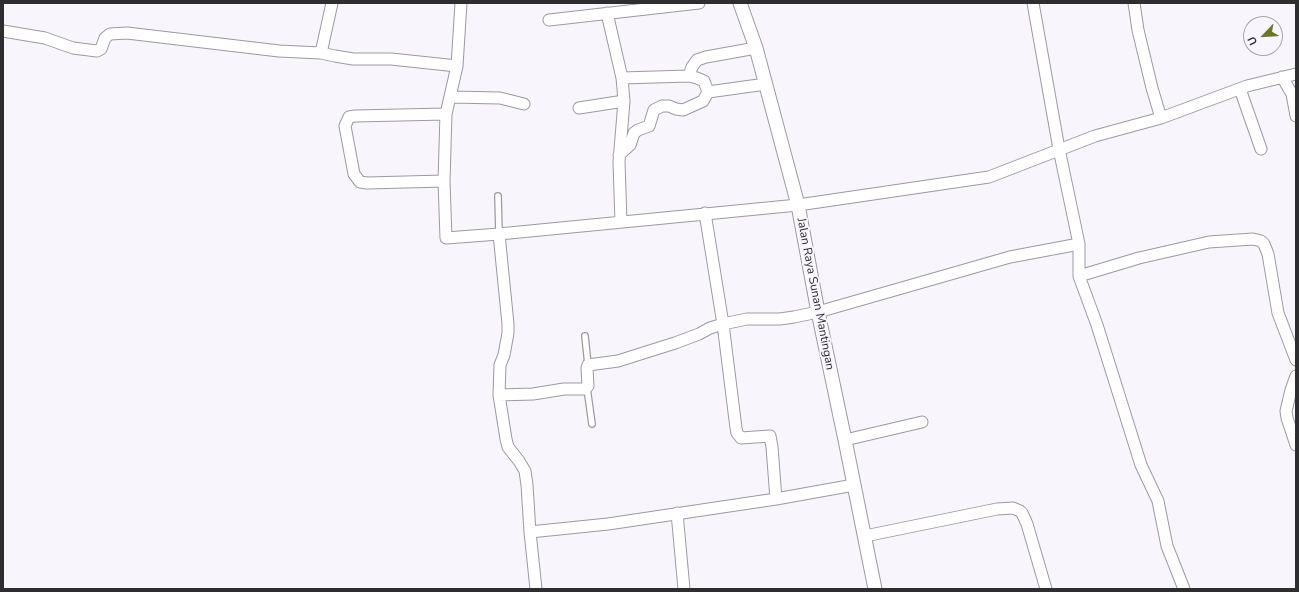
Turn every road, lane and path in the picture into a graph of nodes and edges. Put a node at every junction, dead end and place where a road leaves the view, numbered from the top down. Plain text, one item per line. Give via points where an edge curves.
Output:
1 (332, 3) edge
2 (461, 3) edge
3 (699, 3) edge
4 (740, 3) edge
5 (1033, 3) edge
6 (1134, 3) edge
7 (607, 13) junction
8 (549, 20) dead end
9 (3, 31) edge
10 (756, 48) junction
11 (321, 53) junction
12 (457, 66) junction
13 (1296, 74) edge
14 (689, 76) junction
15 (1282, 77) junction
16 (622, 78) junction
17 (766, 84) junction
18 (1240, 89) junction
19 (708, 92) junction
20 (450, 97) junction
21 (624, 101) junction
22 (524, 104) dead end
23 (579, 108) dead end
24 (446, 114) junction
25 (1296, 116) edge
26 (1161, 118) junction
27 (1059, 149) junction
28 (1261, 149) dead end
29 (619, 155) junction
30 (444, 181) junction
31 (498, 196) dead end
32 (798, 205) junction
33 (705, 213) junction
34 (621, 222) junction
35 (499, 234) junction
36 (1078, 244) junction
37 (1079, 276) junction
38 (818, 312) junction
39 (723, 324) junction
40 (585, 336) dead end
41 (1296, 360) edge
42 (588, 365) junction
43 (1296, 376) edge
44 (587, 387) junction
45 (499, 395) junction
46 (922, 422) dead end
47 (592, 424) dead end
48 (845, 440) junction
49 (1296, 445) edge
50 (854, 485) junction
51 (776, 499) junction
52 (677, 514) junction
53 (530, 532) junction
54 (865, 536) junction
55 (536, 589) edge
56 (684, 589) edge
57 (875, 589) edge
58 (1046, 589) edge
59 (1184, 589) edge

1 - 11 street
2 - 12 street
3 - 7 street
4 - 10 street, Jalan Raya Sunan Mantingan
5 - 27 street
6 - 26 street via 1138,30
7 - 8 street
7 - 16 street
9 - 11 street via 44,38 73,48 97,51 110,34 127,33 279,51
10 - 14 street via 697,60
10 - 17 street, Jalan Raya Sunan Mantingan
11 - 12 street via 353,59 391,59
12 - 20 street
13 - 15 street
14 - 16 street
14 - 19 street via 704,81
15 - 18 street
15 - 25 street via 1292,94
16 - 21 street
17 - 19 street
17 - 32 street, Jalan Raya Sunan Mantingan
18 - 26 street
18 - 28 street
19 - 29 street via 703,101 683,110 669,106 654,110 649,126 634,133 630,145
20 - 22 street via 500,98
20 - 24 street
21 - 23 street
21 - 29 street
24 - 30 street
24 - 30 street via 355,116 349,117 345,126 354,174 360,182
26 - 27 street
27 - 32 street via 989,177
27 - 36 street
29 - 34 street
30 - 35 street via 446,238
31 - 35 lane
32 - 33 street
32 - 38 street, Jalan Raya Sunan Mantingan
33 - 34 street
33 - 39 street
34 - 35 street
35 - 45 street via 508,333 500,365
36 - 37 street
36 - 38 street via 1010,257
37 - 41 street via 1139,258 1210,242 1258,240 1264,244 1268,254 1278,313
37 - 59 street via 1141,464 1158,500 1167,546
38 - 39 street via 780,319 747,319
38 - 48 street, Jalan Raya Sunan Mantingan
39 - 42 street via 676,343 618,361
39 - 51 street via 737,433 741,438 770,436
40 - 42 lane
42 - 44 street
43 - 49 street via 1286,410
44 - 45 street via 582,390 564,389 533,394
44 - 47 lane
45 - 53 street via 508,446 525,471
46 - 48 street
48 - 50 street, Jalan Raya Sunan Mantingan
50 - 51 street
50 - 54 street, Jalan Raya Sunan Mantingan
51 - 52 street
52 - 53 street
52 - 56 street
53 - 55 street
54 - 57 street, Jalan Raya Sunan Mantingan
54 - 58 street via 996,509 1013,508 1022,513

